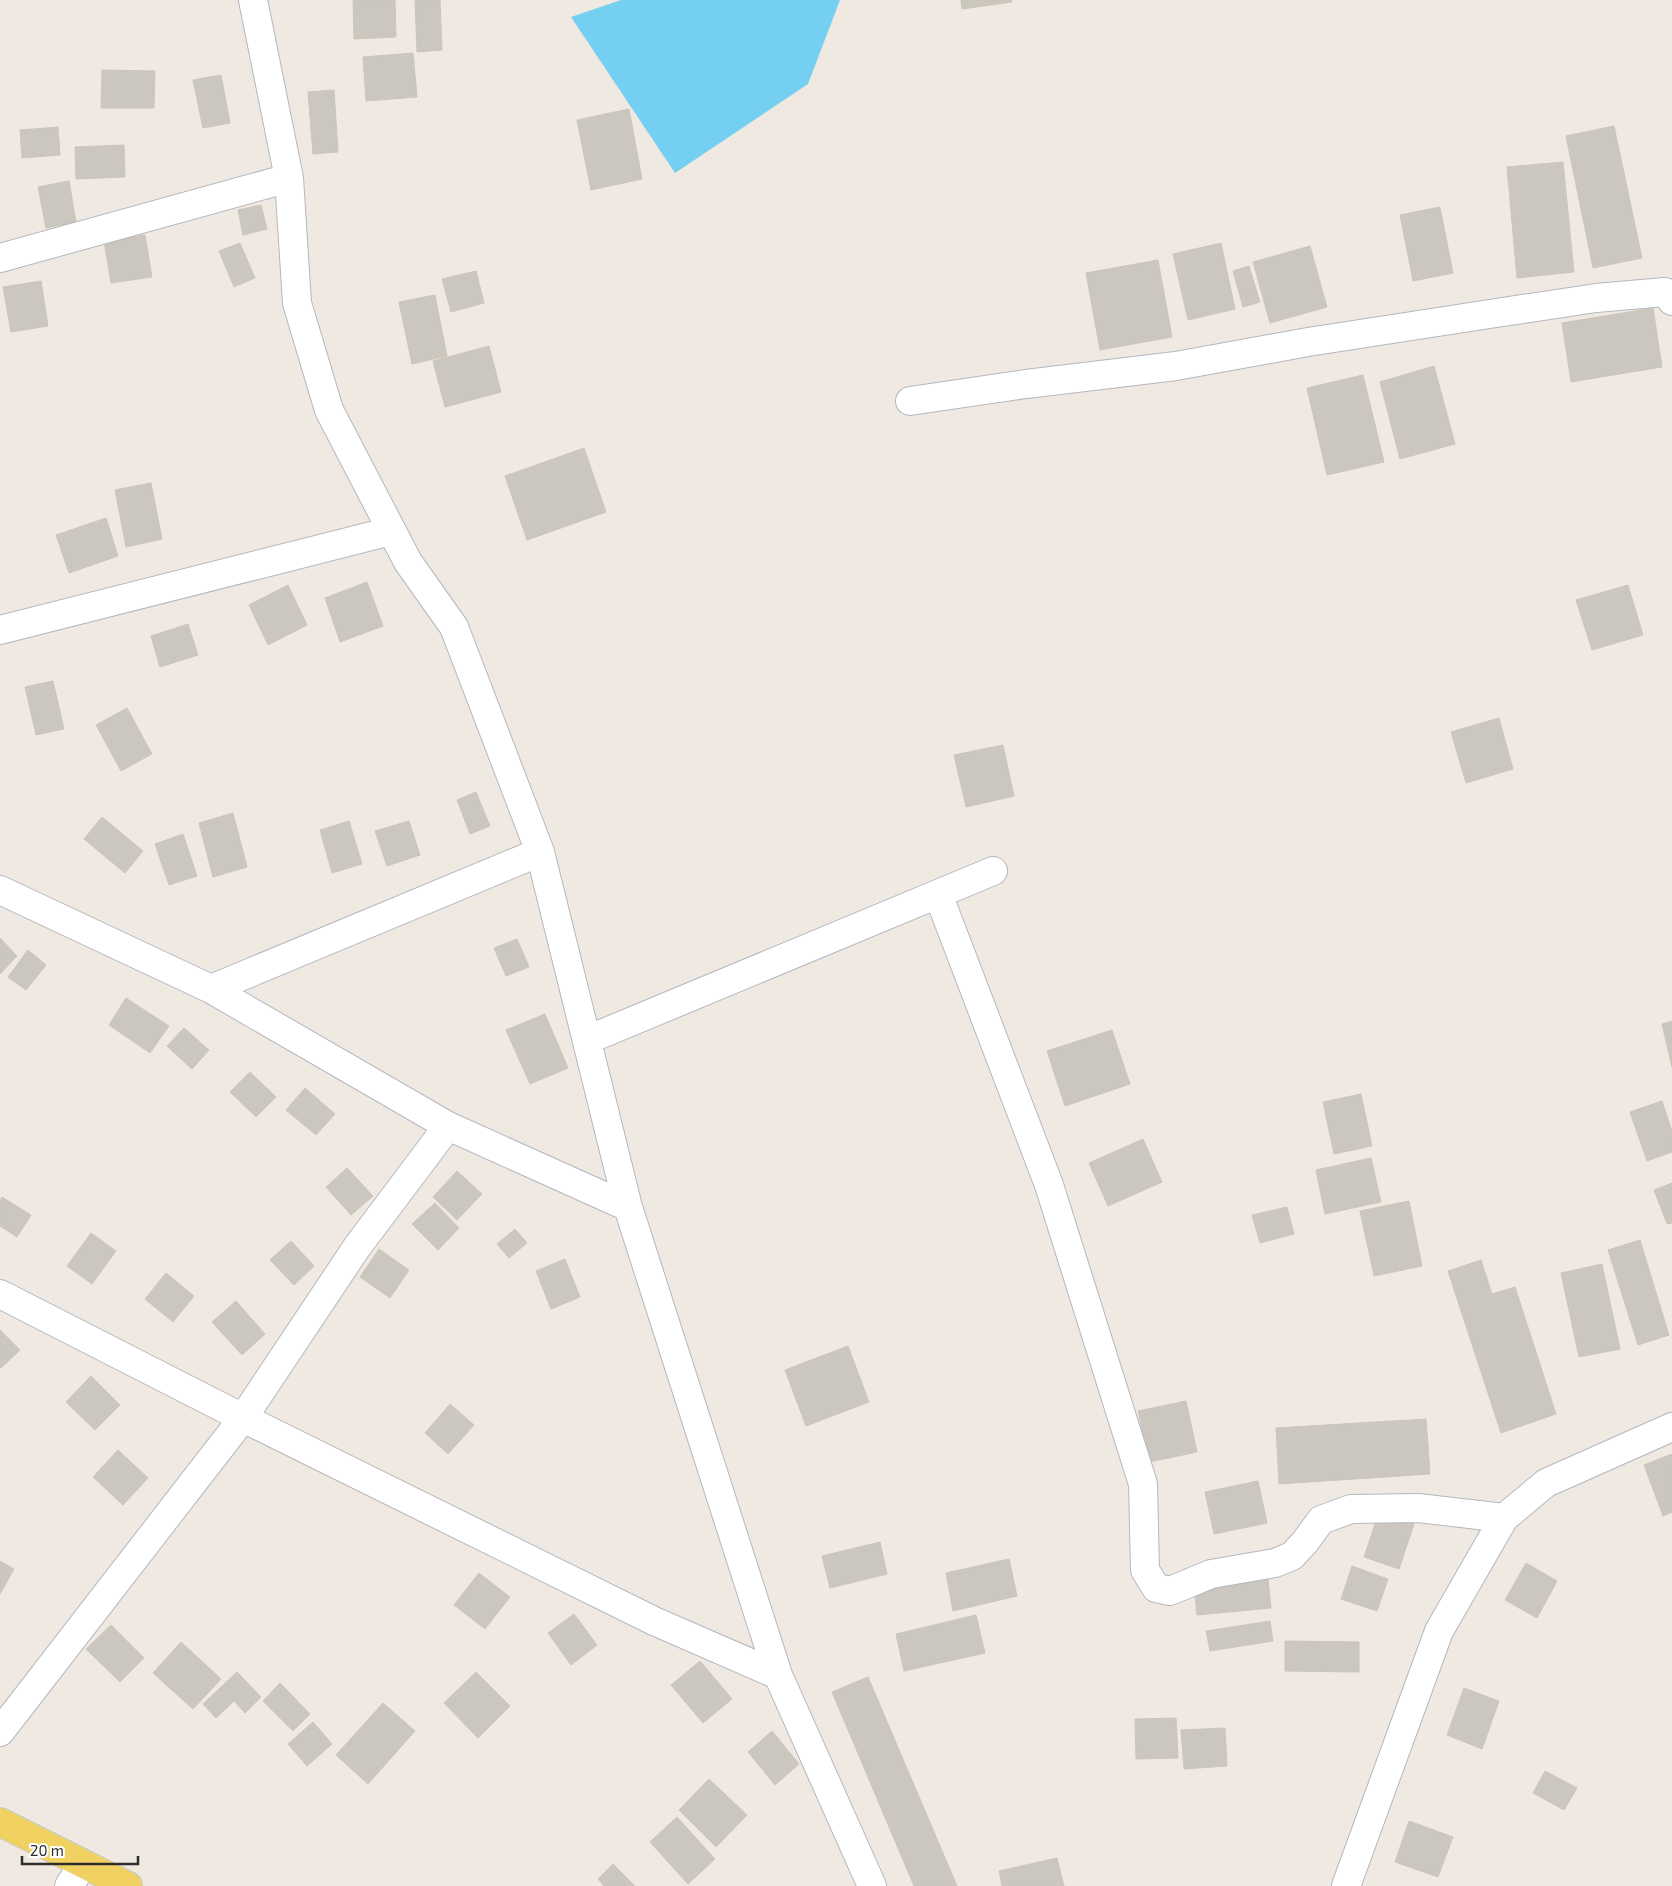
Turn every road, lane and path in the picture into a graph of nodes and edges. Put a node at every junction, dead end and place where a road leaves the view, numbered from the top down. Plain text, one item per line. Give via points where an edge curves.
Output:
1 (253, 0) edge
2 (289, 178) junction
3 (0, 258) edge
4 (1672, 301) edge
5 (910, 400) dead end
6 (391, 531) junction
7 (0, 630) edge
8 (540, 852) junction
9 (993, 871) dead end
10 (0, 890) edge
11 (938, 894) junction
12 (211, 988) junction
13 (587, 1040) junction
14 (448, 1126) junction
15 (628, 1207) junction
16 (0, 1294) edge
17 (243, 1418) junction
18 (1672, 1427) edge
19 (1504, 1518) junction
20 (778, 1675) junction
21 (0, 1732) edge
22 (0, 1822) edge
23 (76, 1875) edge
24 (128, 1886) edge
25 (872, 1886) edge
26 (1346, 1886) edge

1 - 2 street
2 - 3 street
2 - 6 street via 297,304 329,410
4 - 5 street via 1665,292 1596,298 1308,342 1176,366
6 - 7 street
6 - 8 street via 408,562 454,627
8 - 12 street
8 - 13 street
9 - 11 street
10 - 12 street
11 - 13 street
11 - 19 street via 1054,1204 1142,1484 1145,1570 1156,1588 1170,1591 1211,1574 1275,1563 1292,1556 1321,1520 1351,1509 1418,1508
12 - 14 street
13 - 15 street
14 - 15 street
14 - 17 street via 357,1247
15 - 20 street
16 - 17 street
17 - 20 street via 646,1616
17 - 21 street
18 - 19 street via 1546,1483
19 - 26 street via 1439,1631
20 - 25 street
22 - 23 main road
23 - 24 main road

